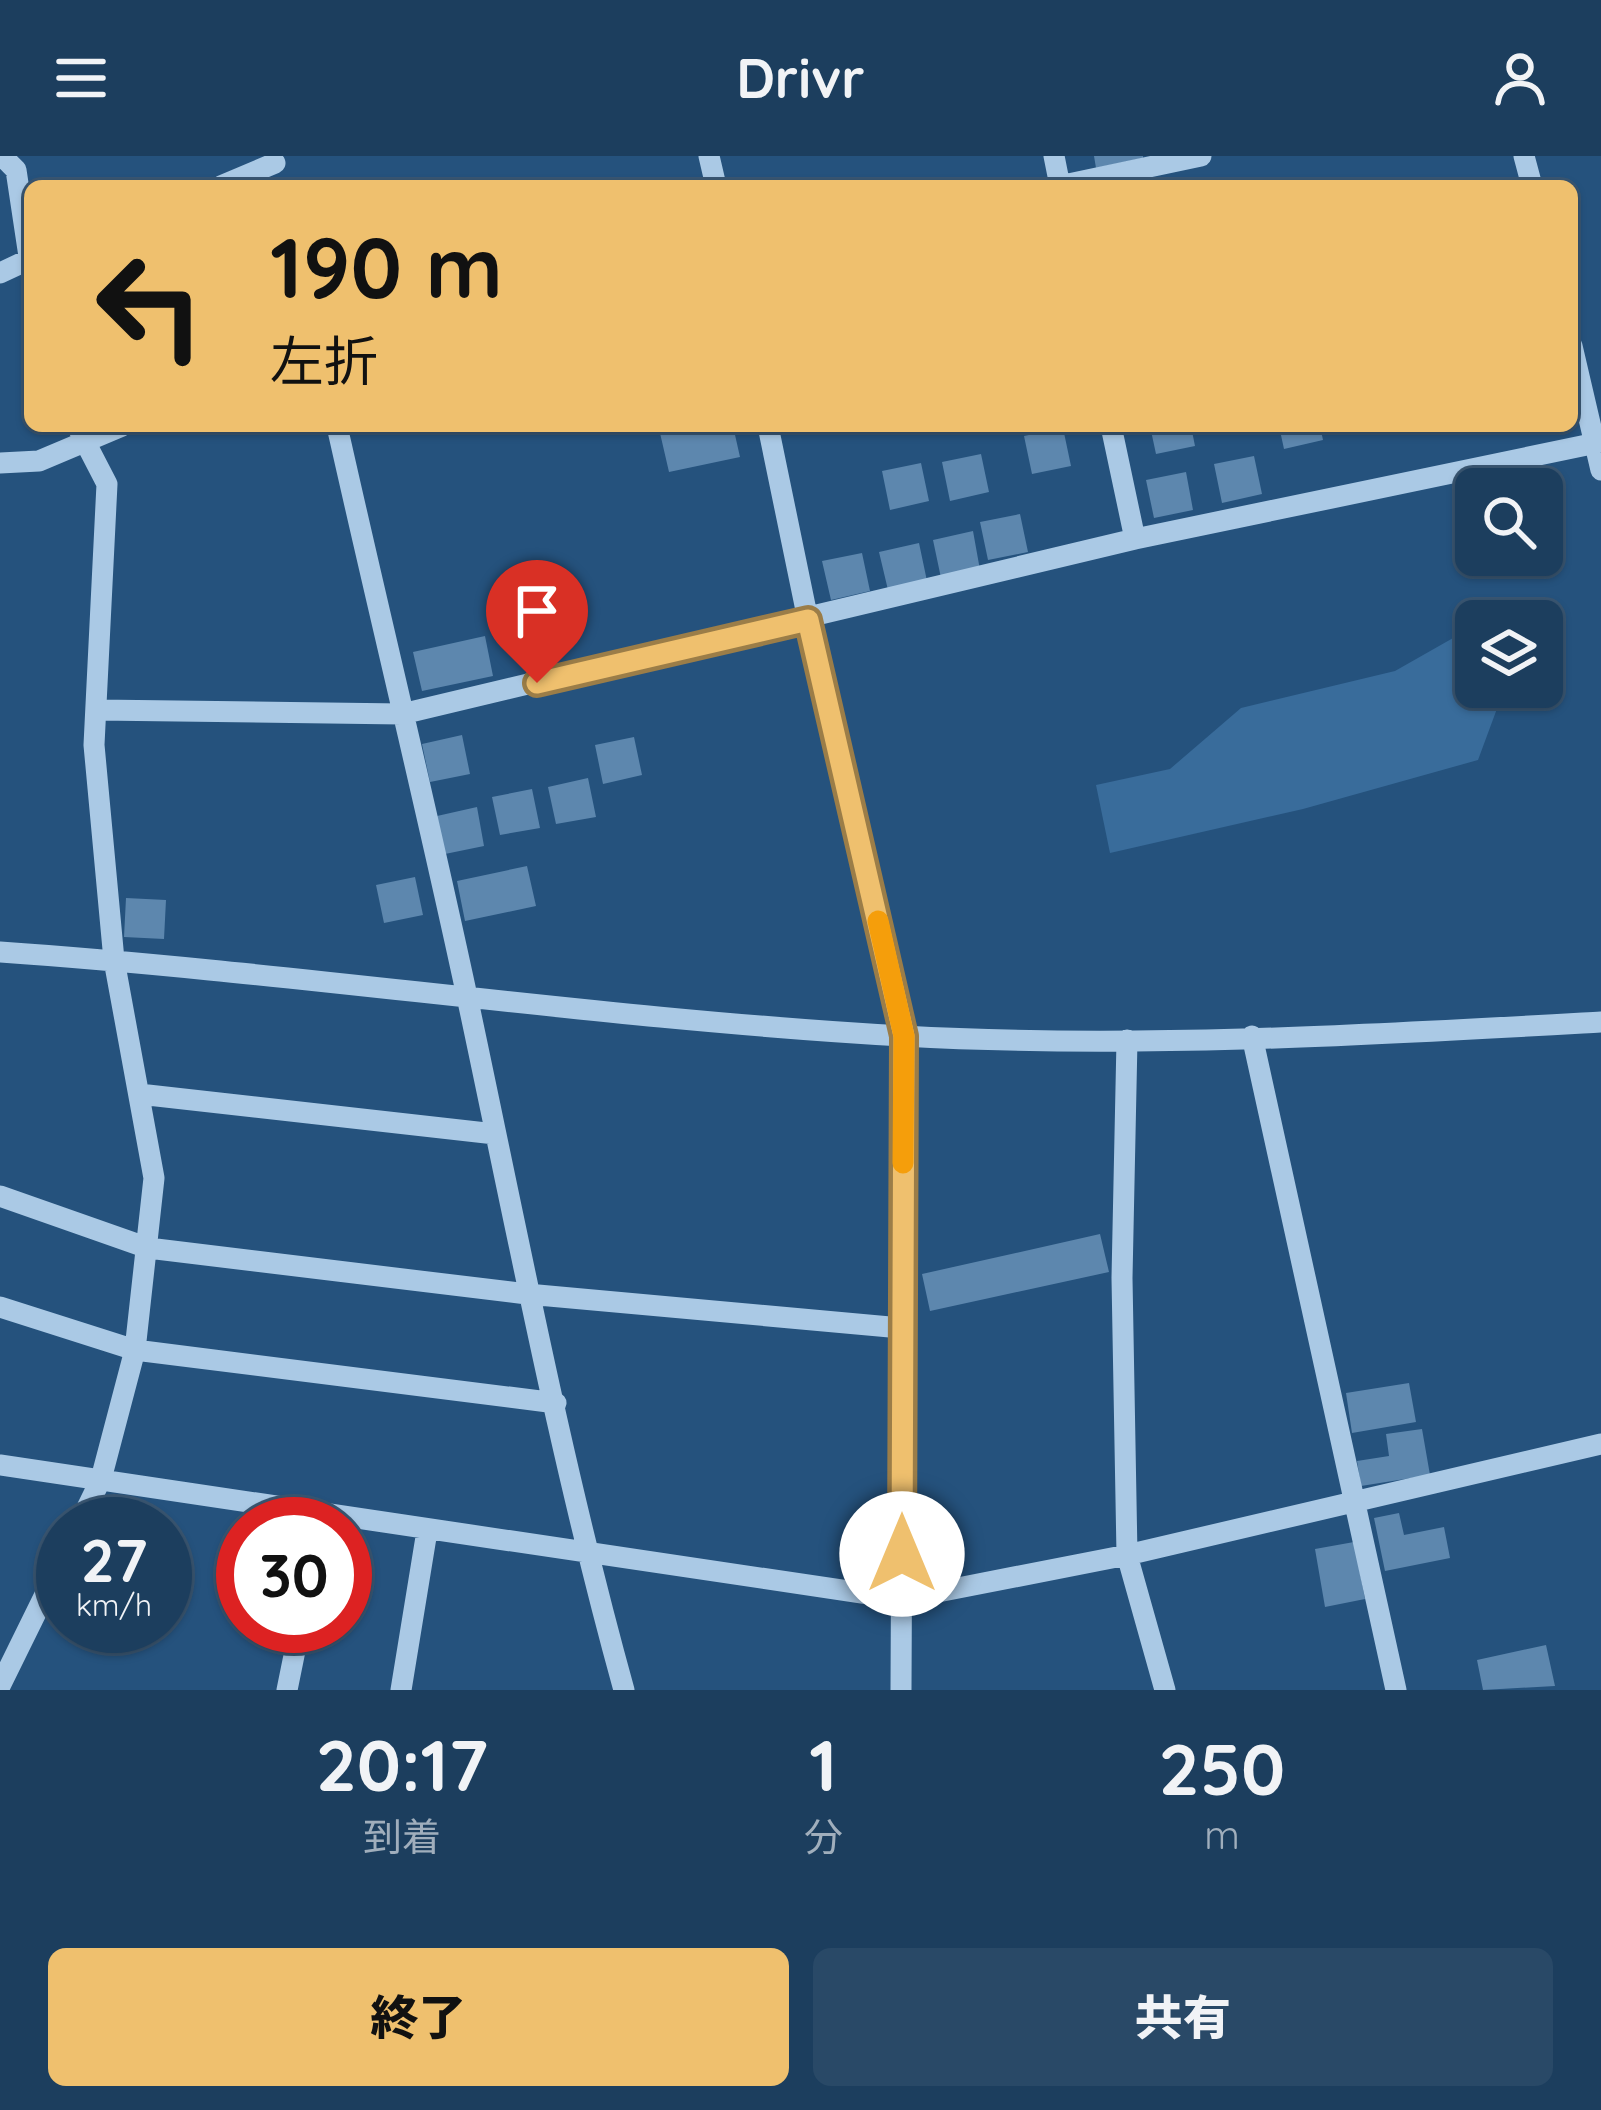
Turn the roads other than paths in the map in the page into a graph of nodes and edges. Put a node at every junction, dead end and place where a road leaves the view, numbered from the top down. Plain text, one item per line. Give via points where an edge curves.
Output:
1 (2, 156) edge
2 (1202, 156) edge
3 (275, 159) edge
4 (233, 180) edge
5 (1088, 180) edge
6 (24, 221) edge
7 (1578, 368) edge
8 (338, 432) edge
9 (769, 432) edge
10 (1112, 432) edge
11 (79, 434) edge
12 (1598, 443) edge
13 (0, 463) edge
14 (1601, 470) edge
15 (1135, 539) junction
16 (808, 620) junction
17 (98, 710) junction
18 (402, 714) junction
19 (0, 952) edge
20 (114, 960) junction
21 (467, 998) junction
22 (1601, 1022) edge
23 (904, 1036) junction
24 (1252, 1036) junction
25 (1127, 1040) junction
26 (140, 1094) junction
27 (495, 1134) junction
28 (0, 1196) edge
29 (148, 1248) junction
30 (527, 1294) junction
31 (0, 1307) edge
32 (901, 1328) junction
33 (135, 1350) junction
34 (556, 1402) junction
35 (1601, 1444) edge
36 (0, 1465) edge
37 (101, 1479) junction
38 (92, 1497) edge
39 (1354, 1499) junction
40 (216, 1500) edge
41 (372, 1525) edge
42 (427, 1531) junction
43 (586, 1553) junction
44 (1127, 1555) junction
45 (902, 1599) junction
46 (36, 1612) edge
47 (295, 1653) edge
48 (0, 1685) edge
49 (287, 1690) edge
50 (401, 1690) edge
51 (624, 1690) edge
52 (901, 1690) edge
53 (1165, 1690) edge
54 (1396, 1690) edge

1 - 6 street via 16,170
2 - 5 street
3 - 4 street
7 - 12 street
8 - 18 street
9 - 16 street
10 - 15 street
11 - 13 street via 39,461
11 - 17 street via 107,484
12 - 14 street
12 - 15 street
15 - 16 street
16 - 18 street
16 - 23 street
17 - 18 street
17 - 20 street via 94,746
18 - 21 street
19 - 20 street
20 - 21 street
20 - 26 street
21 - 23 street
21 - 27 street
22 - 24 street
23 - 25 street
23 - 32 street
24 - 25 street
24 - 39 street
25 - 44 street
26 - 27 street
26 - 29 street via 154,1178
27 - 30 street
28 - 29 street
29 - 30 street
29 - 33 street
30 - 32 street
30 - 34 street
31 - 33 street
32 - 45 street
33 - 34 street
33 - 37 street
34 - 43 street
35 - 39 street
36 - 37 street
37 - 38 street
37 - 40 street
39 - 44 street
39 - 54 street
41 - 42 street
42 - 43 street
42 - 50 street
43 - 45 street
43 - 51 street
44 - 45 street
44 - 53 street
45 - 52 street
46 - 48 street
47 - 49 street

